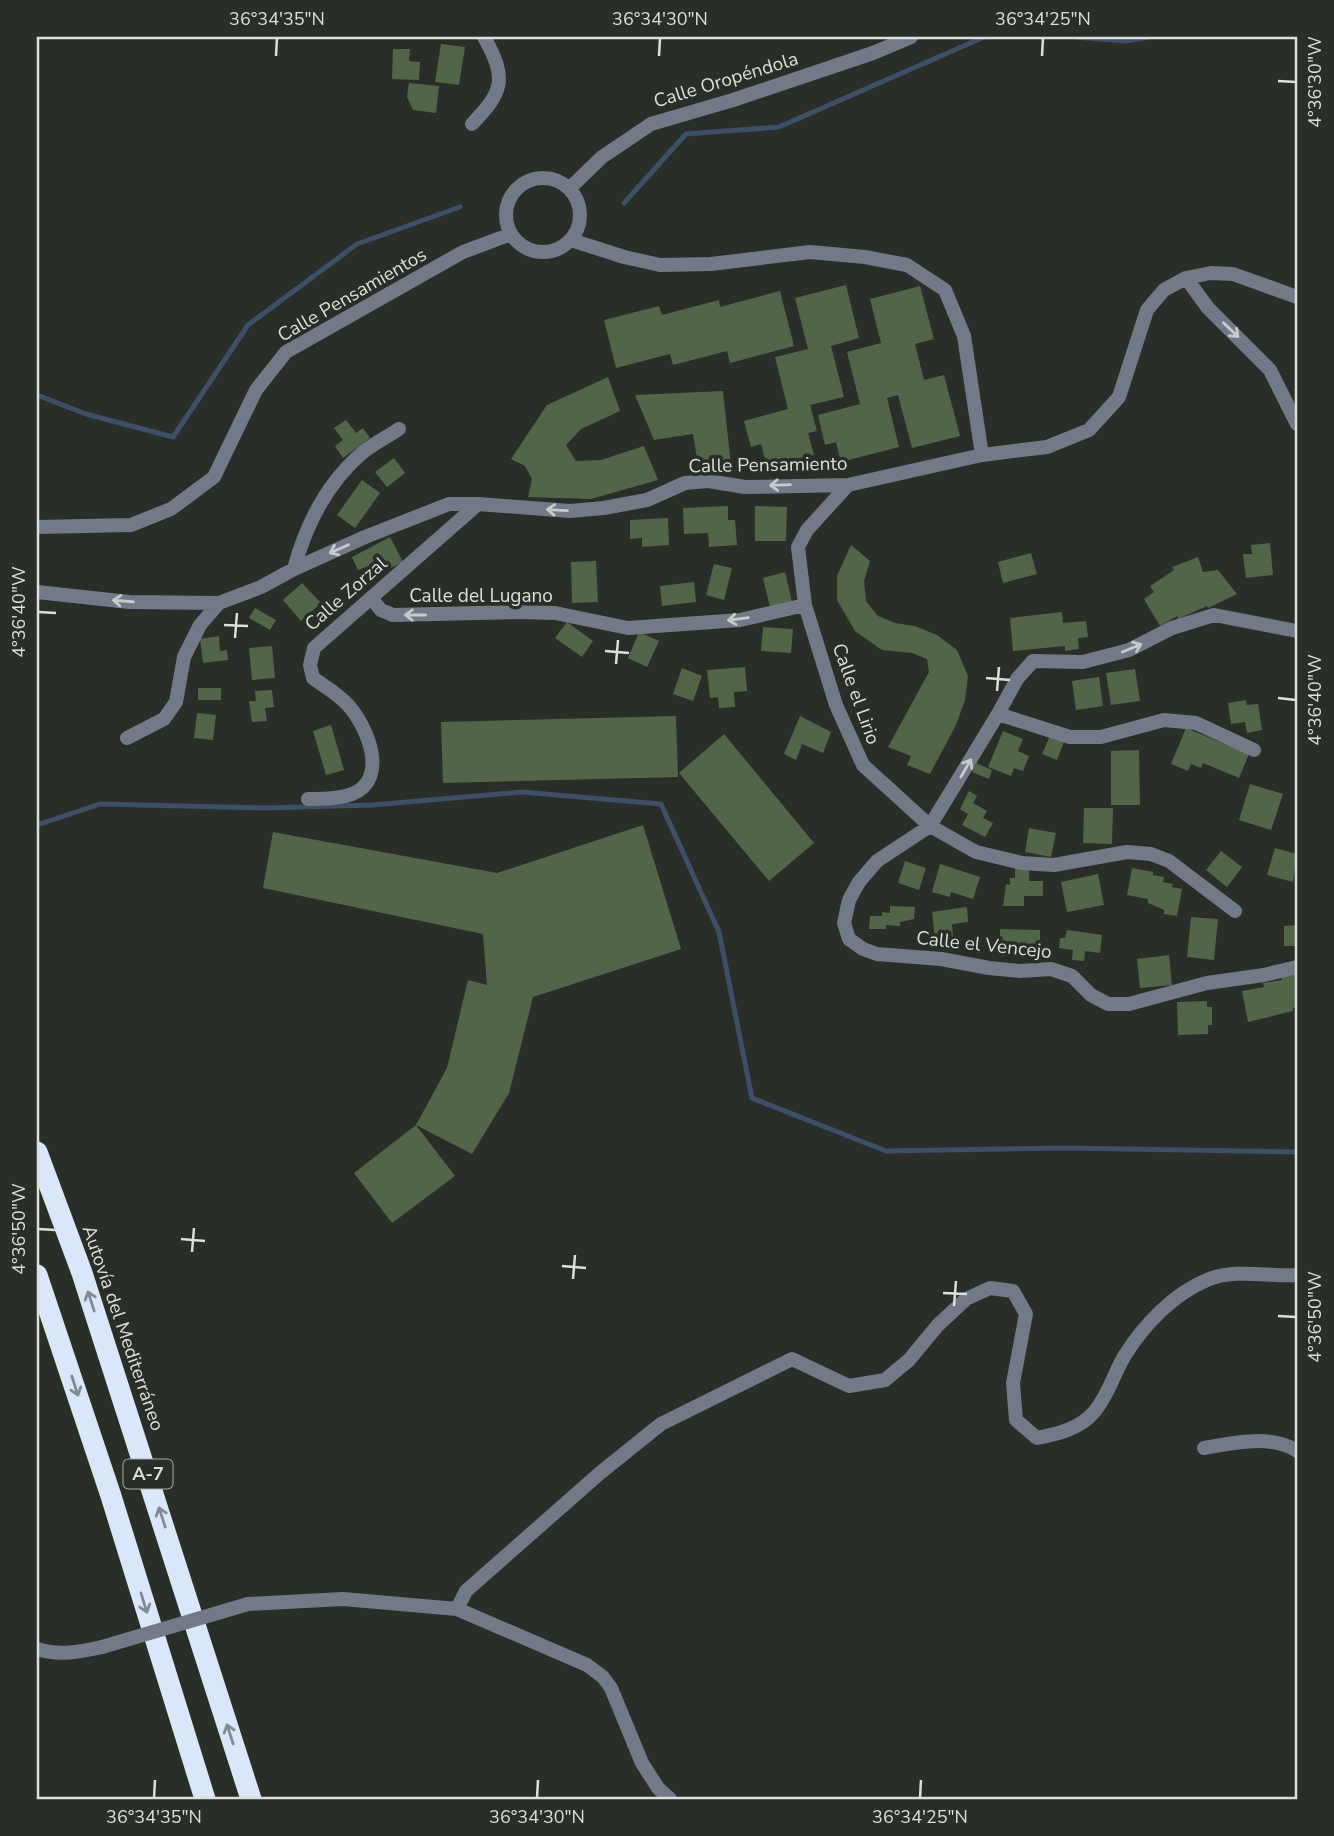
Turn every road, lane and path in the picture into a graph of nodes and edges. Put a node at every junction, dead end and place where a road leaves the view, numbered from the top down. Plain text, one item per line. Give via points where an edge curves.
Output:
1 (484, 37) edge
2 (911, 37) edge
3 (472, 124) dead end
4 (570, 188) junction
5 (511, 234) junction
6 (571, 240) junction
7 (1186, 278) junction
8 (1297, 297) edge
9 (1297, 424) edge
10 (399, 429) dead end
11 (982, 455) junction
12 (848, 485) junction
13 (478, 504) junction
14 (37, 527) edge
15 (294, 569) junction
16 (37, 592) edge
17 (371, 598) junction
18 (219, 603) junction
19 (805, 606) junction
20 (1297, 631) edge
21 (998, 714) junction
22 (127, 738) dead end
23 (1254, 750) dead end
24 (309, 799) dead end
25 (930, 826) junction
26 (1235, 911) dead end
27 (1297, 967) edge
28 (37, 1152) edge
29 (37, 1275) edge
30 (1297, 1275) edge
31 (1204, 1448) dead end
32 (1297, 1451) edge
33 (457, 1609) junction
34 (37, 1649) edge
35 (205, 1799) edge
36 (251, 1799) edge
37 (670, 1799) edge

1 - 3 street via 497,59 500,87
2 - 4 street, Calle Oropéndola via 797,79 651,124 602,157
4 - 5 street via 543,177 519,186 506,207
4 - 6 street via 581,211
5 - 6 street via 532,251 556,250
5 - 14 street, Calle Pensamientos via 463,252 286,352 256,390 214,477 171,509 131,525
6 - 11 street via 660,265 810,252 906,265 945,290 959,324
7 - 8 street, Calle Pensamiento via 1233,274
7 -> 9 street via 1208,308 1270,370
7 - 11 street, Calle Pensamiento via 1164,290 1147,310 1119,397 1088,430 1047,447
10 - 15 street via 363,453 328,490 312,516
11 - 12 street, Calle Pensamiento
12 -> 13 street, Calle Pensamiento via 685,483 647,500 570,511
12 - 19 street, Calle el Lirio via 807,530 798,547
13 -> 15 street, Calle Pensamiento via 449,504
13 - 17 street, Calle Zorzal
15 - 18 street, Calle Pensamiento
18 -> 16 street, Calle Pensamiento via 129,602
19 -> 17 street, Calle del Lugano via 740,620 628,628 544,613 393,615
17 - 24 street, Calle Zorzal via 313,648 310,665 313,678 347,704 362,724 373,768 368,784 353,794
18 - 22 street via 200,625 184,657 176,702 164,719
19 - 25 street, Calle el Lirio via 836,705 863,765
21 -> 20 street via 1033,661 1083,662 1129,650 1172,628 1214,615
21 - 23 street via 1070,737 1101,737 1164,720 1196,723
25 -> 21 street
25 - 26 street, Calle el Lirio via 976,852 1021,863 1054,865 1127,852 1152,854 1169,861
25 - 27 street, Calle el Vencejo via 877,861 849,900 844,923 849,939 863,949 989,968 1051,970 1072,976 1108,1004 1129,1004 1207,983
36 -> 28 highway, Autovía del Mediterráneo / A-7 via 90,1299
29 -> 35 highway, A-7
30 - 33 street via 1228,1275 1208,1279 1180,1295 1157,1314 1125,1355 1094,1412 1064,1433 1037,1438 1016,1420 1013,1383 1026,1314 1013,1291 990,1288 966,1300 885,1380 849,1387 792,1359 661,1424 467,1591
31 - 32 street via 1254,1440
33 - 34 street, bridge via 343,1599 248,1604 75,1653
33 - 37 street via 603,1676 642,1763

